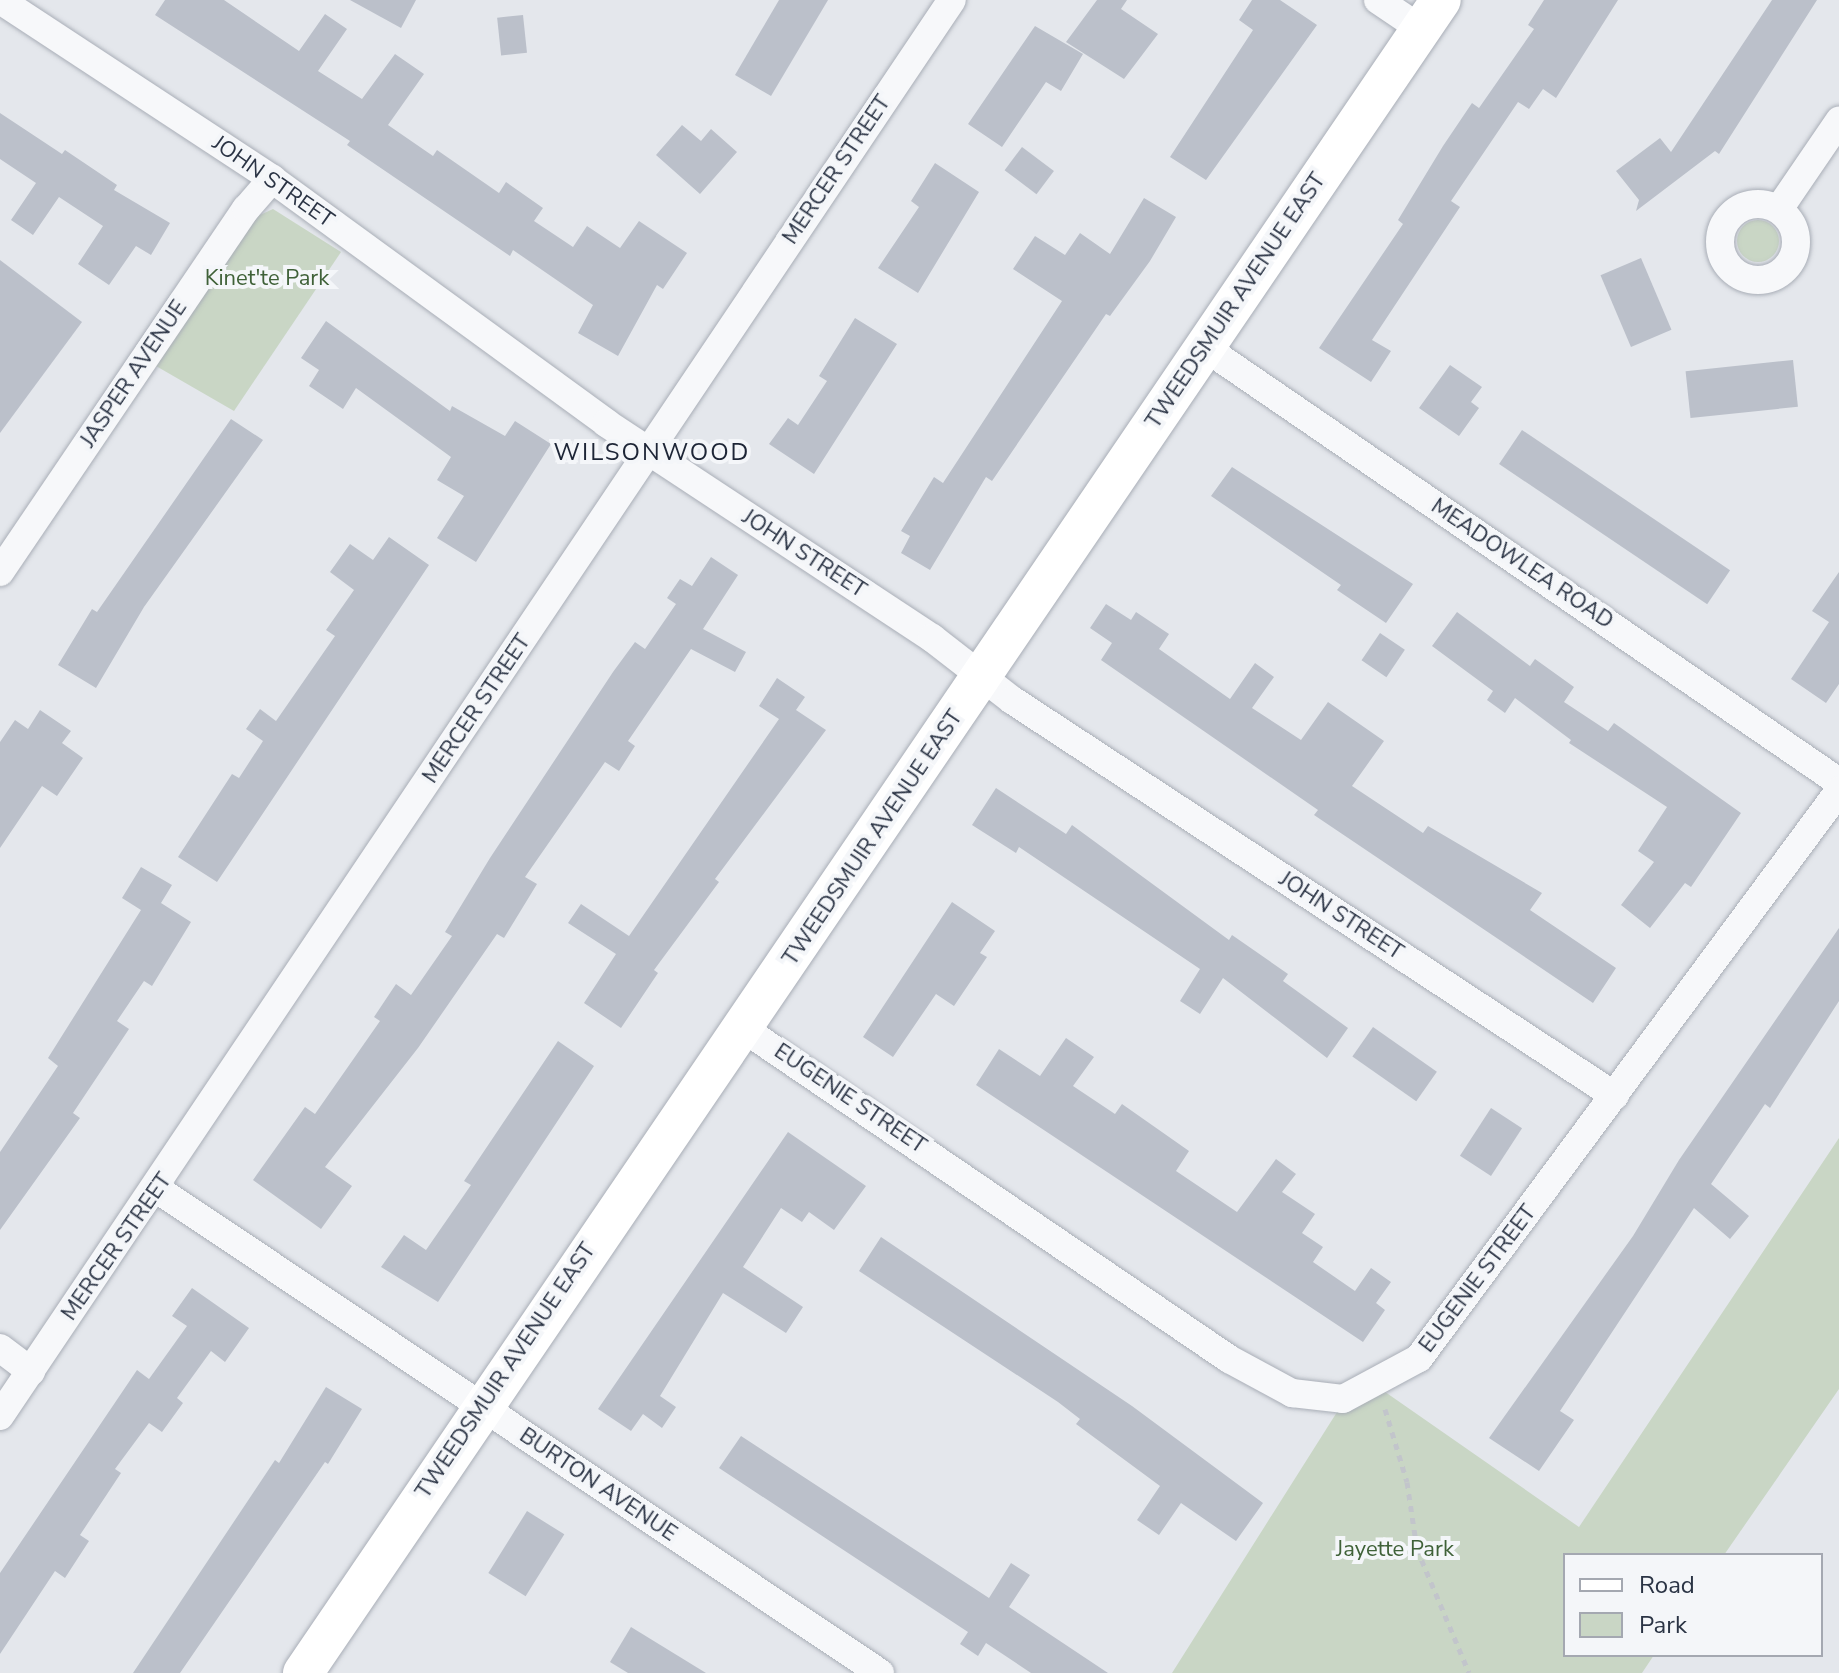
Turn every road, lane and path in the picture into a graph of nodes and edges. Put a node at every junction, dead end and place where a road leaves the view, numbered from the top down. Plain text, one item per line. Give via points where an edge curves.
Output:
1 (0, 0) edge
2 (952, 0) edge
3 (1378, 0) edge
4 (1431, 15) edge
5 (1839, 121) edge
6 (272, 179) junction
7 (1779, 209) dead end
8 (1204, 347) junction
9 (649, 451) junction
10 (0, 572) edge
11 (983, 676) junction
12 (1839, 782) edge
13 (1839, 791) edge
14 (744, 1029) junction
15 (1615, 1096) junction
16 (157, 1189) junction
17 (0, 1348) edge
18 (31, 1371) junction
19 (1375, 1382) junction
20 (480, 1405) junction
21 (0, 1416) edge
22 (303, 1673) edge
23 (880, 1673) edge
24 (1469, 1673) edge

1 - 6 street, JOHN STREET
2 - 9 street, MERCER STREET
3 - 4 street
4 - 8 street, TWEEDSMUIR AVENUE EAST
5 - 7 street
6 - 9 street, JOHN STREET
6 - 10 street, JASPER AVENUE via 246,209
8 - 11 street, TWEEDSMUIR AVENUE EAST
8 - 12 street, MEADOWLEA ROAD
9 - 11 street, JOHN STREET
9 - 16 street, MERCER STREET
11 - 14 street, TWEEDSMUIR AVENUE EAST
11 - 15 street, JOHN STREET
13 - 15 street, EUGENIE STREET
14 - 19 street, EUGENIE STREET via 1229,1359 1292,1393 1343,1399
14 - 20 street, TWEEDSMUIR AVENUE EAST
15 - 19 street, EUGENIE STREET via 1419,1358
16 - 18 street, MERCER STREET
16 - 20 street, BURTON AVENUE
17 - 18 street
18 - 21 street, MERCER STREET
19 - 24 path via 1407,1482 1417,1549
20 - 22 street, TWEEDSMUIR AVENUE EAST
20 - 23 street, BURTON AVENUE

